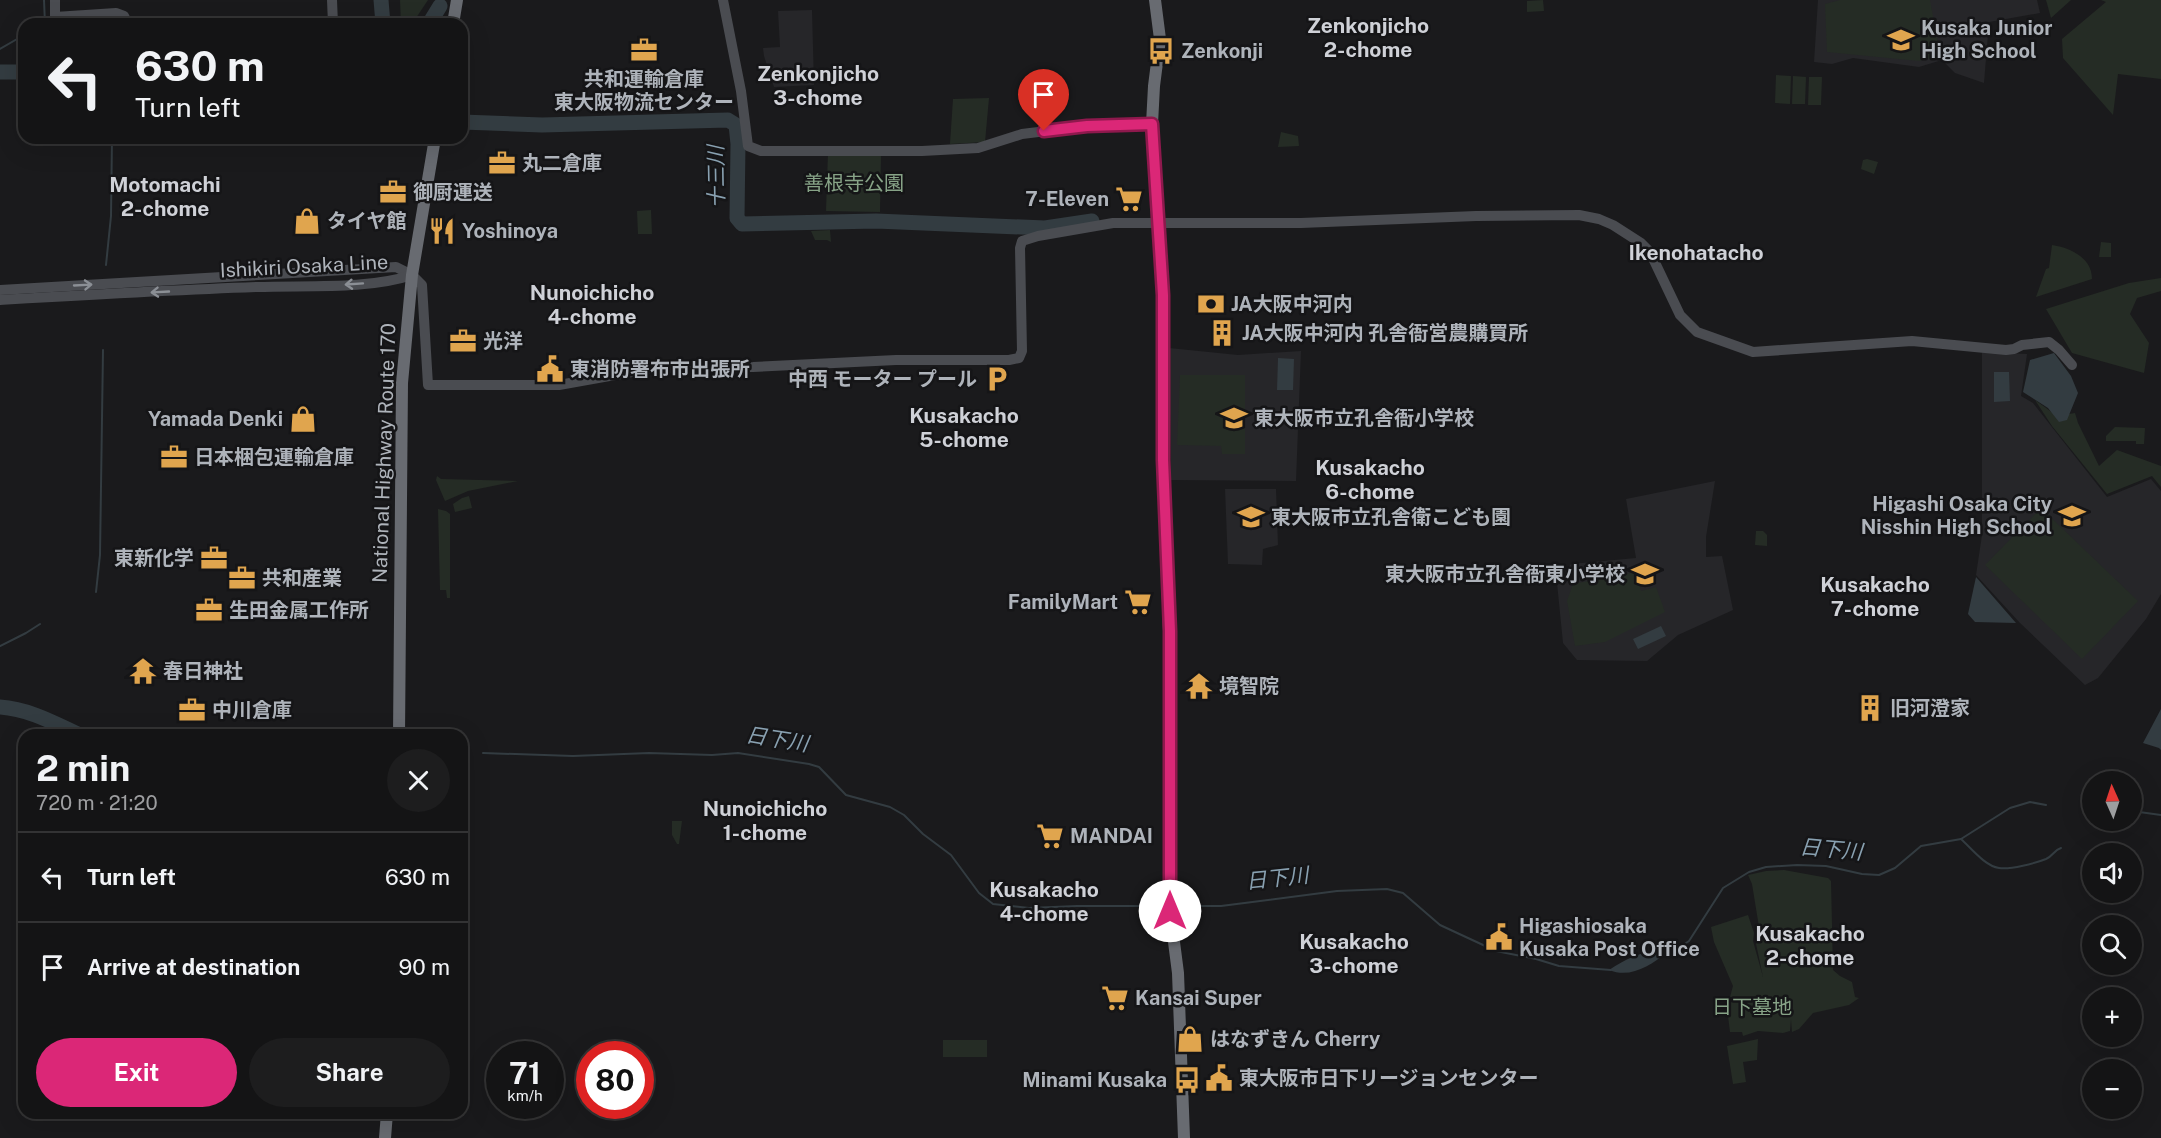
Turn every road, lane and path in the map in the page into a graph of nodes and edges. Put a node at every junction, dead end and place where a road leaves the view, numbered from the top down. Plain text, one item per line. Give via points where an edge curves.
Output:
1 (55, 0) edge
2 (332, 0) edge
3 (457, 0) edge
4 (723, 0) edge
5 (1155, 0) edge
6 (124, 18) edge
7 (333, 18) edge
8 (454, 18) edge
9 (1152, 124) junction
10 (434, 144) edge
11 (1160, 223) junction
12 (412, 275) junction
13 (0, 290) edge
14 (24, 294) junction
15 (0, 300) edge
16 (2072, 365) dead end
17 (399, 729) edge
18 (387, 1119) edge
19 (385, 1138) edge
20 (1184, 1138) edge

1 - 6 street via 55,17 116,13
2 - 7 street
3 - 8 highway
4 - 9 street via 748,146 760,151 978,148 1022,134
5 - 9 highway via 1160,39
9 - 11 highway
10 - 12 highway, National Highway Route 170
11 - 12 street via 1113,223 1022,241 1022,351 1019,358 1009,360 654,368 559,384 428,386 422,285
11 - 16 street via 1300,223 1579,214 1613,225 1650,252 1680,315 1697,332 1753,352 1912,341 2006,350 2049,342
11 - 20 highway via 1170,631 1170,906 1178,973
12 - 14 street, Ishikiri Osaka Line via 394,281 333,285
12 - 17 highway, National Highway Route 170 via 402,382
13 - 14 street, Ishikiri Osaka Line
14 - 15 street, Ishikiri Osaka Line
18 - 19 highway

